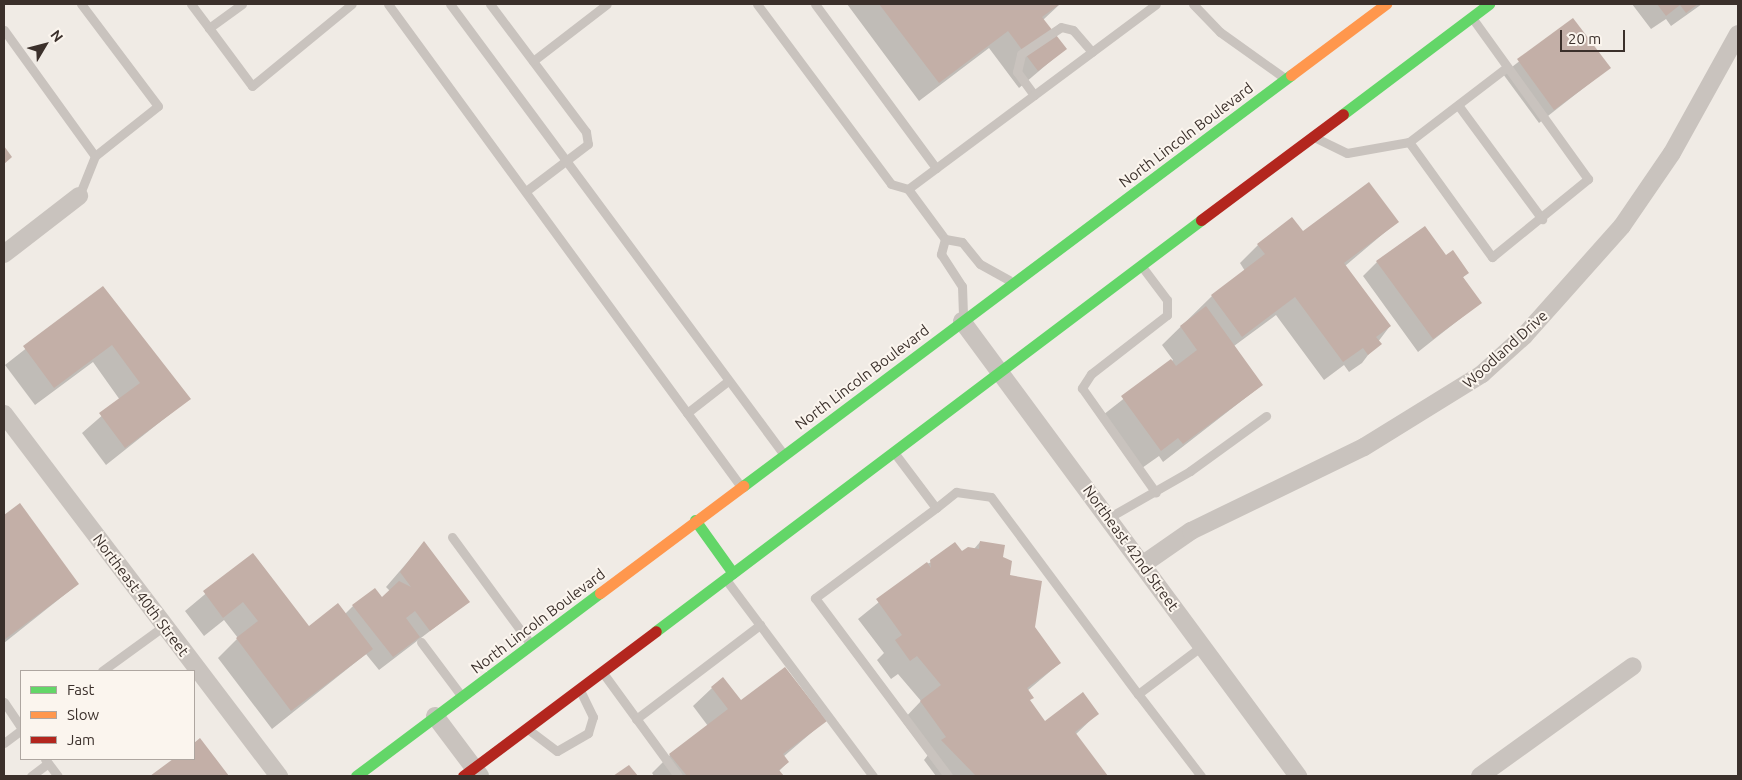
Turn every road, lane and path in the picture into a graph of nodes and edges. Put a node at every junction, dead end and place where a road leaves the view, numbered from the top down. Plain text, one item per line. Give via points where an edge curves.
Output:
1 (81, 4) edge
2 (191, 4) edge
3 (242, 4) edge
4 (352, 4) edge
5 (388, 4) edge
6 (450, 4) edge
7 (490, 4) edge
8 (606, 4) edge
9 (757, 4) edge
10 (815, 4) edge
11 (1156, 4) edge
12 (1193, 4) edge
13 (1362, 4) edge
14 (1386, 4) edge
15 (1489, 4) edge
16 (1471, 17) junction
17 (1364, 20) junction
18 (209, 28) junction
19 (4, 30) edge
20 (1738, 34) edge
21 (1092, 52) junction
22 (533, 61) junction
23 (1508, 67) junction
24 (1286, 79) junction
25 (1034, 95) junction
26 (1458, 105) junction
27 (1313, 136) junction
28 (1409, 142) junction
29 (95, 156) junction
30 (565, 161) junction
31 (936, 168) junction
32 (908, 189) junction
33 (526, 190) junction
34 (79, 196) joint
35 (1542, 219) junction
36 (945, 239) junction
37 (4, 254) edge
38 (1142, 266) junction
39 (1014, 283) junction
40 (962, 321) junction
41 (1000, 372) junction
42 (728, 381) junction
43 (688, 413) junction
44 (4, 414) edge
45 (1266, 416) dead end
46 (894, 452) junction
47 (783, 455) junction
48 (741, 486) junction
49 (1156, 493) junction
50 (936, 508) junction
51 (1108, 518) junction
52 (695, 520) junction
53 (452, 537) dead end
54 (1142, 564) junction
55 (729, 576) junction
56 (760, 625) junction
57 (164, 626) junction
58 (421, 642) dead end
59 (531, 644) junction
60 (1202, 646) junction
61 (1633, 666) dead end
62 (103, 670) edge
63 (602, 672) junction
64 (579, 689) junction
65 (1138, 694) junction
66 (462, 696) junction
67 (4, 702) edge
68 (435, 716) junction
69 (636, 719) junction
70 (20, 726) edge
71 (526, 728) junction
72 (20, 729) edge
73 (4, 743) edge
74 (46, 761) edge
75 (472, 773) edge
76 (30, 776) edge
77 (58, 776) edge
78 (279, 776) edge
79 (356, 776) edge
80 (678, 776) edge
81 (873, 776) edge
82 (948, 776) edge
83 (1201, 776) edge
84 (1298, 776) edge
85 (1480, 776) edge

1 - 29 lane via 158,106
2 - 18 lane
3 - 18 lane
4 - 18 lane via 252,86
5 - 33 lane
6 - 30 lane
7 - 22 lane
8 - 22 lane
9 - 32 lane via 891,184
10 - 31 lane
11 - 21 lane
12 - 24 lane via 1220,32
13 - 17 lane
14 - 17 main road, North Lincoln Boulevard
15 - 16 main road
16 - 23 lane
16 - 27 main road
17 - 24 main road, North Lincoln Boulevard
19 - 29 lane
20 - 54 street, Woodland Drive via 1672,153 1622,226 1524,336 1482,374 1364,447 1191,531
21 - 25 lane
21 - 25 lane via 1073,30 1061,27 1021,54 1018,72
22 - 30 lane via 586,132 588,144
23 - 26 lane
23 - 35 lane via 1588,179
24 - 39 main road, North Lincoln Boulevard
25 - 31 lane
26 - 28 lane
26 - 35 lane
27 - 28 lane via 1347,153
27 - 38 main road
28 - 35 lane via 1492,257
29 - 34 lane
30 - 33 lane
30 - 42 lane
31 - 32 lane
32 - 36 lane
33 - 43 lane
34 - 37 street
36 - 39 lane via 962,242 980,264
36 - 40 lane via 941,254 962,286
38 - 41 main road
38 - 49 lane via 1167,300 1167,316 1091,374 1082,388
39 - 40 main road, North Lincoln Boulevard
40 - 41 street, Northeast 42nd Street
40 - 47 main road, North Lincoln Boulevard
41 - 46 main road
41 - 51 street, Northeast 42nd Street
42 - 43 lane
42 - 47 lane
43 - 48 lane
44 - 57 street, Northeast 40th Street
45 - 49 lane
46 - 50 lane
46 - 55 main road
47 - 48 main road, North Lincoln Boulevard
48 - 52 main road, North Lincoln Boulevard
49 - 51 lane
50 - 65 lane via 956,492 991,497
50 - 82 lane via 815,598
51 - 54 street, Northeast 42nd Street
52 - 55 main road
52 - 59 main road, North Lincoln Boulevard
53 - 59 lane
54 - 60 street, Northeast 42nd Street
55 - 56 lane
55 - 63 main road
56 - 69 lane
56 - 81 lane
57 - 62 lane
57 - 78 street, Northeast 40th Street
58 - 66 lane
59 - 66 main road, North Lincoln Boulevard
60 - 65 lane
60 - 84 street, Northeast 42nd Street
61 - 85 street
63 - 64 main road
63 - 69 lane
64 - 71 main road
64 - 71 lane via 594,717 588,733 557,751
65 - 83 lane
66 - 68 main road, North Lincoln Boulevard
67 - 70 lane
68 - 75 street
68 - 79 main road, North Lincoln Boulevard
69 - 80 lane
71 - 75 main road
72 - 73 lane
74 - 76 lane
74 - 77 lane

